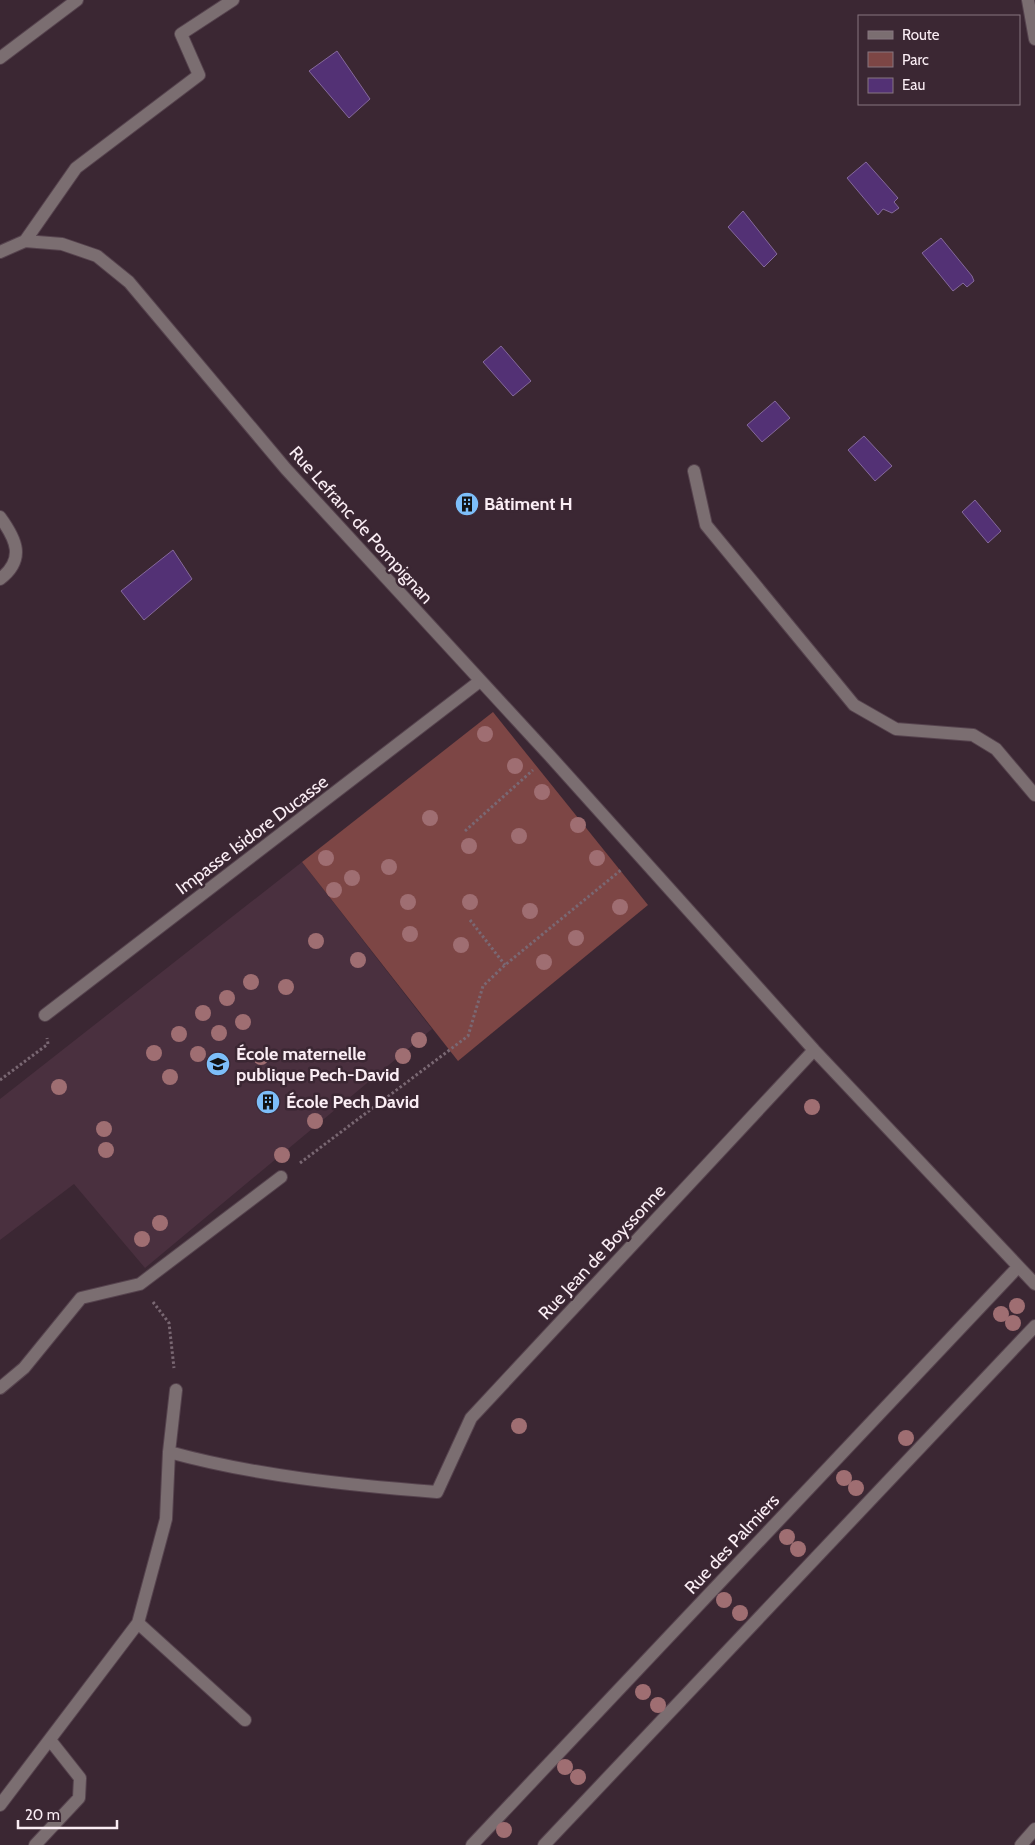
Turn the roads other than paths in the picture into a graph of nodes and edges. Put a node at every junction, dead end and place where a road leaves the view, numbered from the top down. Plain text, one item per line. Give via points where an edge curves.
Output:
1 (77, 0) edge
2 (233, 0) edge
3 (1028, 0) edge
4 (1035, 39) edge
5 (0, 58) edge
6 (25, 241) junction
7 (0, 252) edge
8 (694, 471) dead end
9 (0, 517) edge
10 (0, 578) edge
11 (480, 682) junction
12 (1035, 795) edge
13 (45, 1015) road end
14 (814, 1050) junction
15 (281, 1177) road end
16 (1018, 1267) junction
17 (1035, 1284) edge
18 (1035, 1326) edge
19 (0, 1388) edge
20 (176, 1390) road end
21 (169, 1452) junction
22 (138, 1623) junction
23 (245, 1720) dead end
24 (50, 1740) junction
25 (0, 1805) edge
26 (1035, 1829) edge
27 (35, 1845) edge
28 (472, 1845) edge
29 (544, 1845) edge
30 (1021, 1845) edge

1 - 5 street
2 - 6 street via 181,34 199,75 76,168
3 - 4 street
6 - 7 street, Rue Lefranc de Pompignan
6 - 11 street, Rue Lefranc de Pompignan via 62,244 97,256 130,282 286,469
8 - 12 street via 706,525 854,705 896,729 973,735 996,749
9 - 10 street via 13,534 17,552 11,570
11 - 13 street, Impasse Isidore Ducasse
11 - 14 street, Rue Lefranc de Pompignan
14 - 16 street
14 - 21 street, Rue Jean de Boyssonne via 471,1418 437,1492 362,1486 218,1465
15 - 19 street via 140,1284 81,1298 24,1368
16 - 17 street
16 - 28 street, Rue des Palmiers
18 - 29 street
20 - 21 street
21 - 22 street via 166,1518
22 - 23 street
22 - 24 street
24 - 25 street
24 - 27 street via 80,1778 79,1798
26 - 30 street

